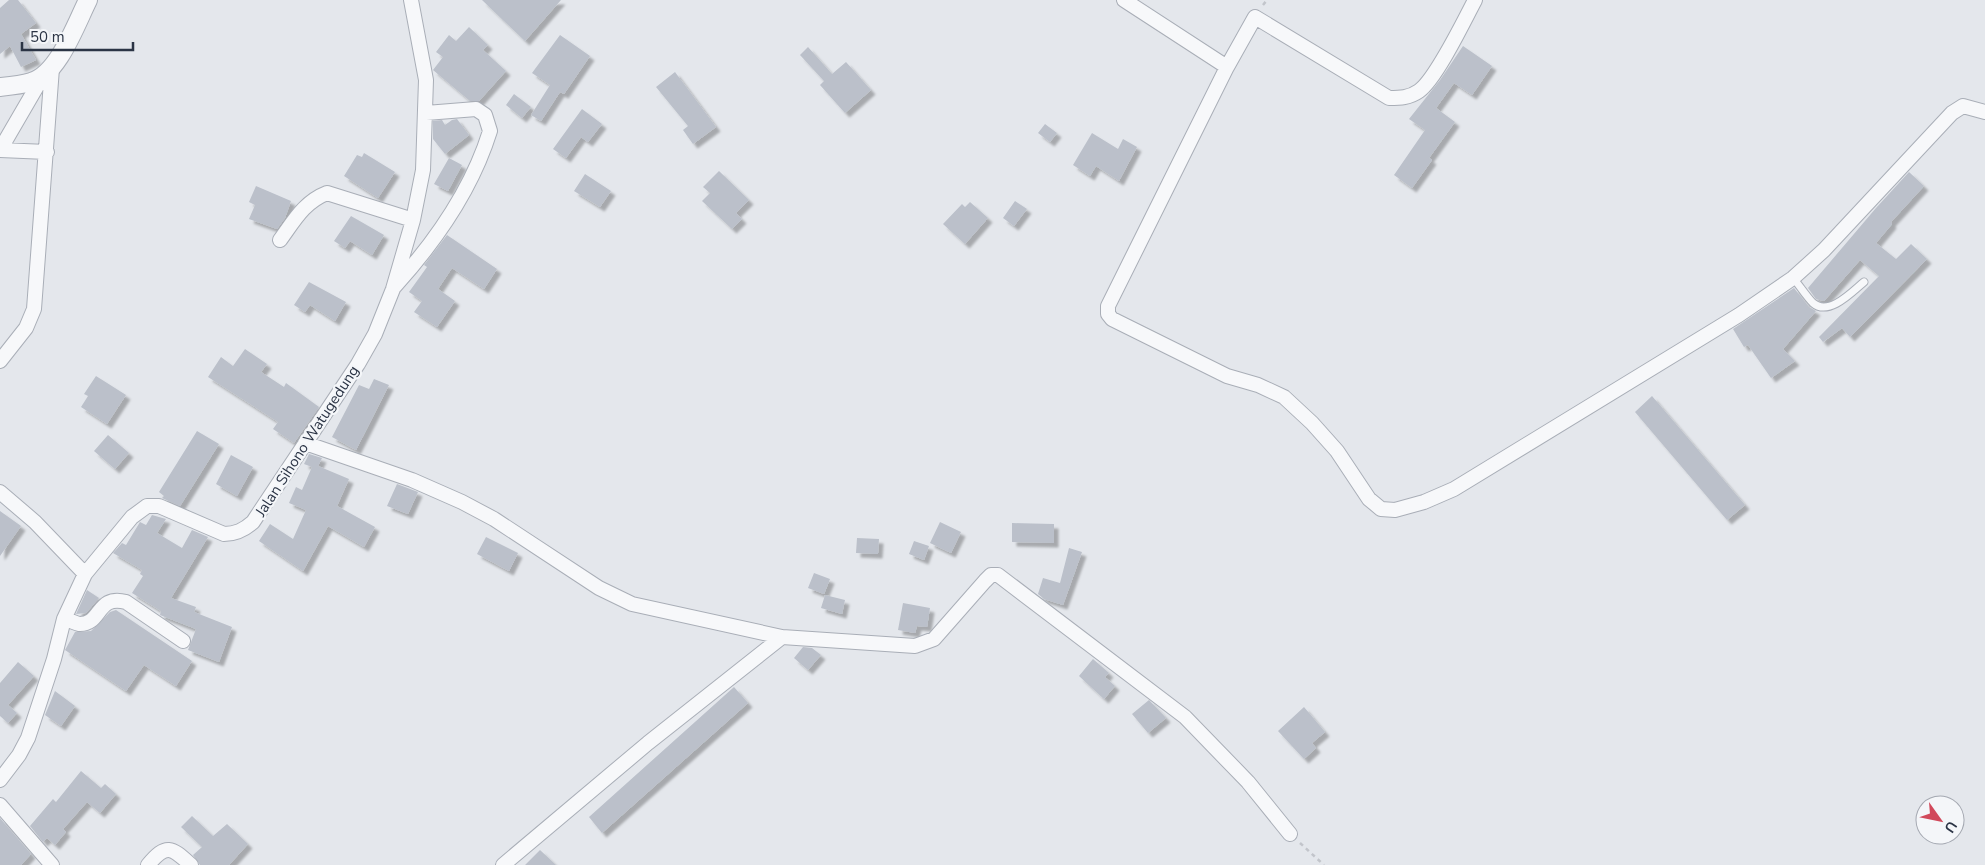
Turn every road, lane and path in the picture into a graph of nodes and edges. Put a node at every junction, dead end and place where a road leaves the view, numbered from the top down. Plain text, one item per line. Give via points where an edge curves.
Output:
1 (88, 0) edge
2 (411, 0) edge
3 (1124, 0) edge
4 (1475, 0) edge
5 (1227, 67) junction
6 (47, 72) junction
7 (0, 87) edge
8 (1985, 112) edge
9 (426, 113) junction
10 (47, 152) junction
11 (413, 220) junction
12 (280, 240) dead end
13 (1793, 278) junction
14 (1864, 282) dead end
15 (393, 289) junction
16 (0, 362) edge
17 (305, 443) junction
18 (0, 492) edge
19 (85, 574) junction
20 (64, 619) junction
21 (782, 637) junction
22 (183, 641) dead end
23 (0, 780) edge
24 (0, 806) edge
25 (1290, 834) joint
26 (52, 865) edge
27 (148, 865) edge
28 (191, 865) edge
29 (503, 865) edge
30 (1324, 865) edge

1 - 6 street
2 - 9 street, Jalan Sihono Watugedung via 426,80
3 - 5 street
4 - 5 street via 1431,78 1418,92 1404,98 1389,98 1255,16
5 - 13 street via 1108,306 1108,314 1112,319 1227,376 1284,397 1337,450 1369,499 1381,509 1395,510 1424,502 1454,488 1740,315
6 - 7 street via 32,82
6 - 10 street
6 - 10 street via 0,150
8 - 13 street via 1962,106 1952,113 1824,250
9 - 11 street, Jalan Sihono Watugedung via 423,170
9 - 15 street via 476,109 485,115 490,131 467,184 440,230 421,258
10 - 16 street via 34,309 26,328
11 - 12 street via 327,192 304,206
11 - 15 street, Jalan Sihono Watugedung
13 - 14 lane via 1814,304 1825,307 1839,302
15 - 17 street, Jalan Sihono Watugedung via 375,334 358,364
17 - 19 street, Jalan Sihono Watugedung via 246,528 235,534 224,534 159,506 147,506 132,517
17 - 21 street via 412,480 462,502 494,519 599,588 632,604
18 - 19 street via 35,522
19 - 20 street, Jalan Sihono Watugedung
20 - 22 street via 79,624 88,622 108,601 116,599 126,602
20 - 23 street, Jalan Sihono Watugedung via 28,738
21 - 25 street via 924,645 934,639 991,575 998,575 1185,717 1248,782
21 - 29 street via 648,743
24 - 26 street
25 - 30 path
27 - 28 street via 168,848 175,850

